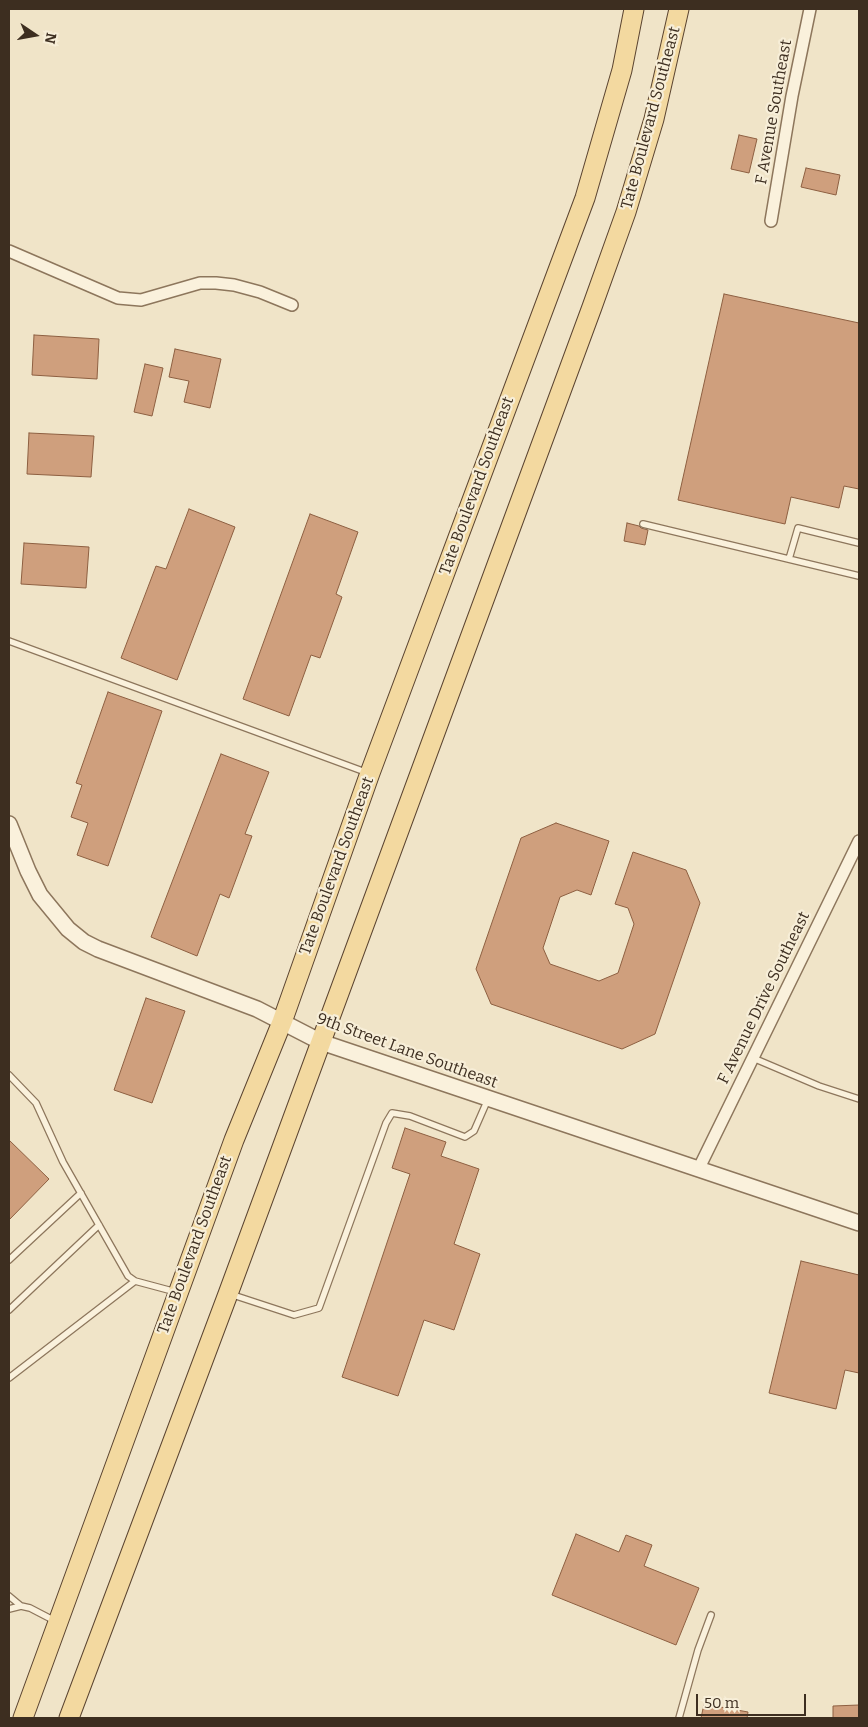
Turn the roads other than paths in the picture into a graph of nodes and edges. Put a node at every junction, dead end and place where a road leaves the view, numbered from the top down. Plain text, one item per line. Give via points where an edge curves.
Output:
1 (634, 9) edge
2 (680, 9) edge
3 (810, 9) edge
4 (771, 221) dead end
5 (9, 251) edge
6 (292, 305) dead end
7 (643, 524) dead end
8 (859, 543) edge
9 (789, 559) junction
10 (859, 576) edge
11 (9, 640) edge
12 (370, 774) junction
13 (9, 824) edge
14 (859, 841) edge
15 (282, 1022) junction
16 (321, 1042) junction
17 (753, 1058) junction
18 (9, 1074) edge
19 (488, 1098) junction
20 (859, 1099) edge
21 (698, 1170) junction
22 (81, 1193) junction
23 (859, 1223) edge
24 (99, 1225) junction
25 (9, 1260) edge
26 (135, 1281) junction
27 (178, 1293) junction
28 (228, 1294) junction
29 (9, 1310) edge
30 (9, 1378) edge
31 (9, 1596) edge
32 (21, 1606) junction
33 (9, 1609) edge
34 (711, 1615) dead end
35 (58, 1622) junction
36 (23, 1718) edge
37 (69, 1718) edge
38 (679, 1718) edge

1 - 12 main road, Tate Boulevard Southeast via 622,70 585,198
2 - 16 main road, Tate Boulevard Southeast via 654,119 626,212
3 - 4 street, F Avenue Southeast
5 - 6 street via 118,298 142,300 200,284 216,283 260,292
7 - 9 lane
8 - 9 lane via 798,528
9 - 10 lane
11 - 12 lane
12 - 15 main road, Tate Boulevard Southeast
13 - 15 street, 9th Street Lane Southeast via 40,895 68,929 84,942 242,1003
14 - 17 street, F Avenue Drive Southeast
15 - 16 street, 9th Street Lane Southeast
15 - 27 main road, Tate Boulevard Southeast via 234,1140
16 - 19 street, 9th Street Lane Southeast
16 - 28 main road, Tate Boulevard Southeast
17 - 20 lane
17 - 21 street, F Avenue Drive Southeast
18 - 22 lane via 36,1103 62,1162
19 - 21 street, 9th Street Lane Southeast
19 - 28 lane via 474,1130 465,1137 410,1116 392,1113 319,1308 294,1315
21 - 23 street, 9th Street Lane Southeast
22 - 24 lane
22 - 25 lane
24 - 26 lane via 128,1276
24 - 29 lane
26 - 27 lane
26 - 30 lane
27 - 35 main road, Tate Boulevard Southeast
28 - 37 main road, Tate Boulevard Southeast
31 - 32 lane
32 - 33 lane
32 - 35 lane
34 - 38 lane
35 - 36 main road, Tate Boulevard Southeast

